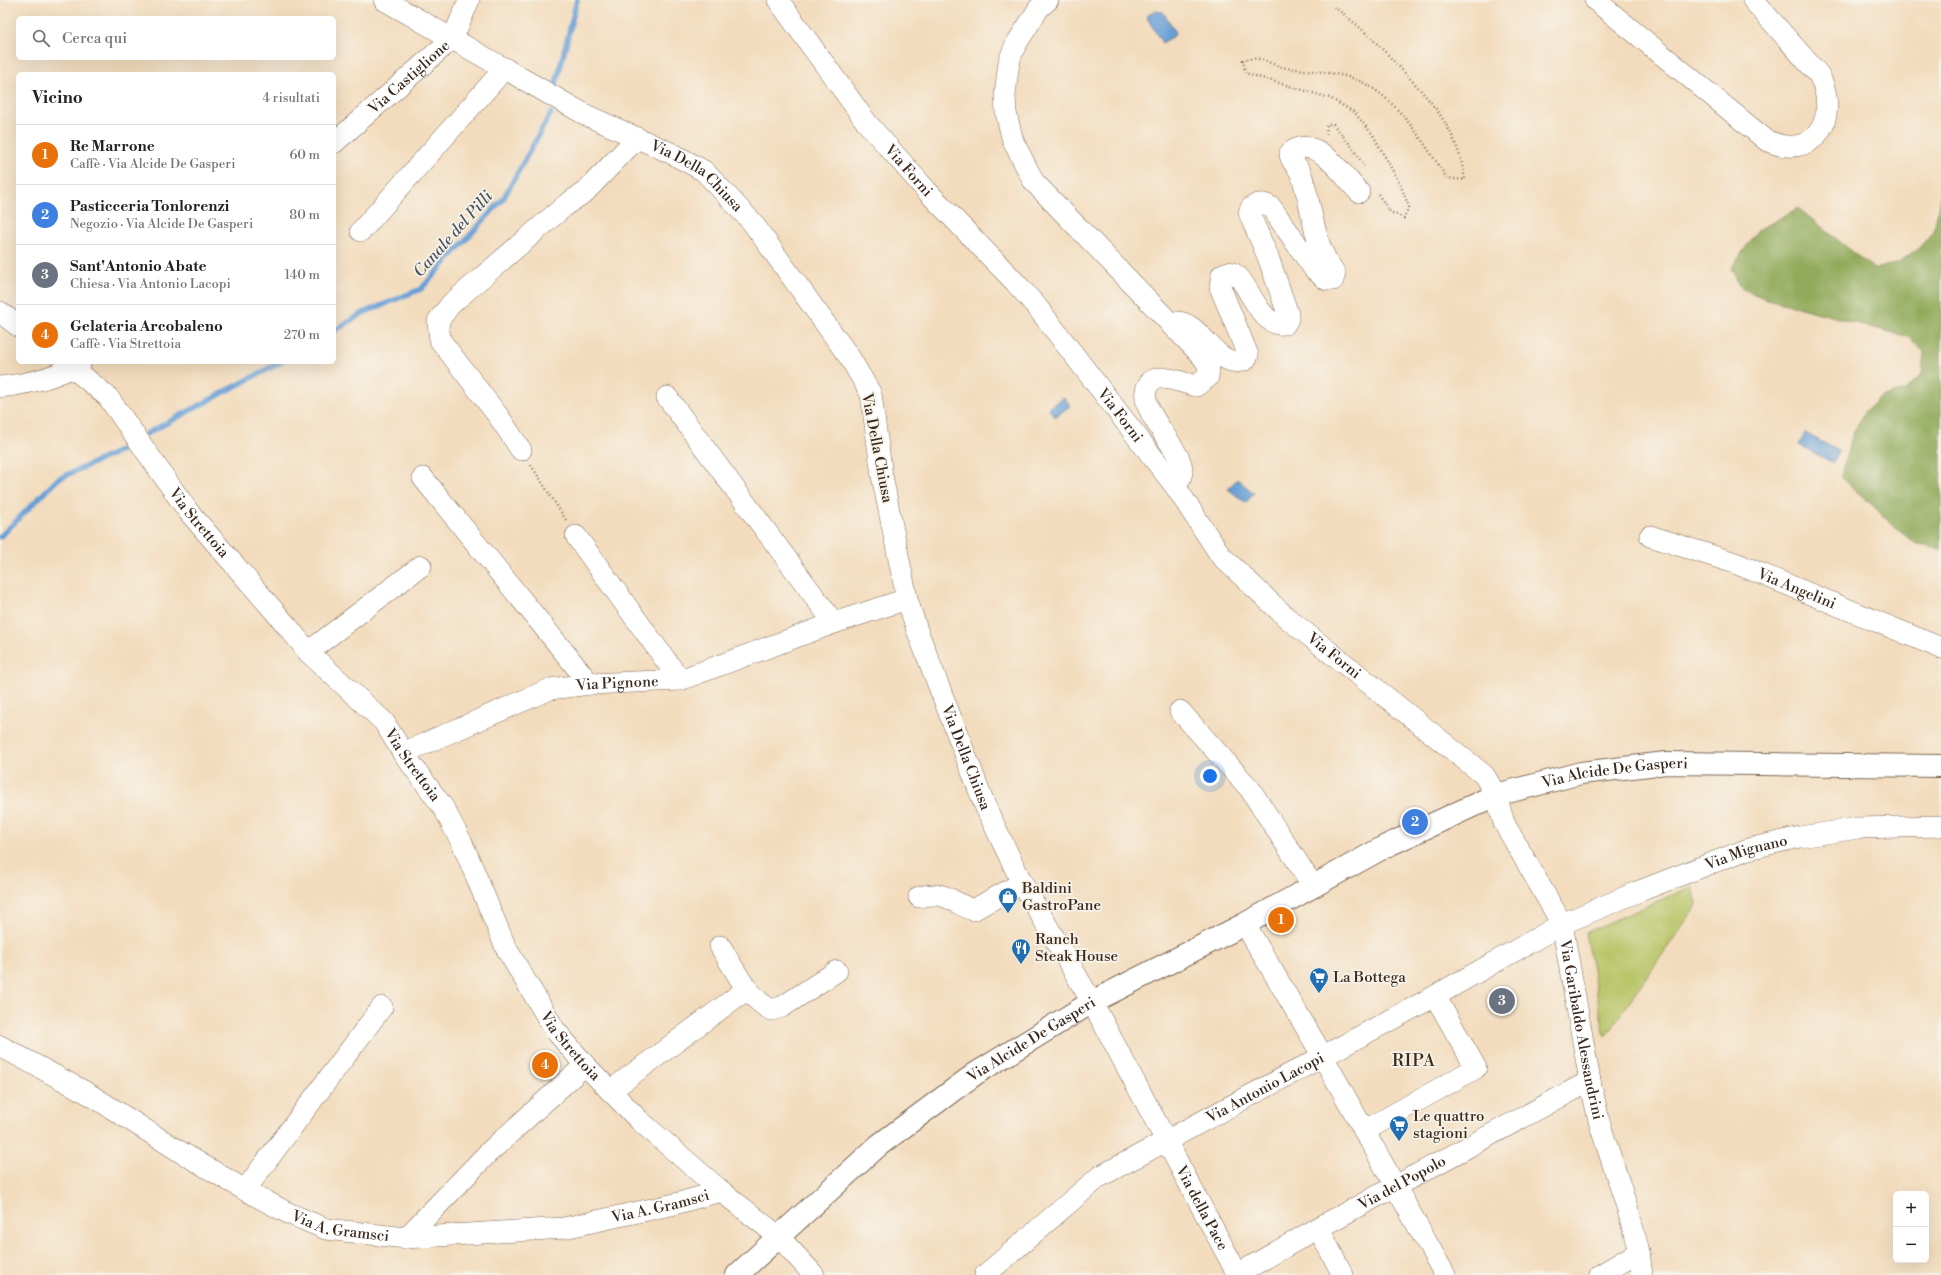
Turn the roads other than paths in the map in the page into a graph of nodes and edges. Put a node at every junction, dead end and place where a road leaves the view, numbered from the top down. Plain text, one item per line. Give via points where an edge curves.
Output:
1 (384, 0) edge
2 (469, 0) edge
3 (778, 0) edge
4 (1048, 0) edge
5 (1595, 0) edge
6 (1752, 0) edge
7 (453, 38) junction
8 (505, 68) junction
9 (637, 138) junction
10 (336, 141) edge
11 (1368, 192) road end
12 (360, 230) dead end
13 (0, 312) edge
14 (16, 324) edge
15 (1172, 326) junction
16 (73, 364) edge
17 (0, 387) edge
18 (667, 397) dead end
19 (521, 450) road end
20 (423, 478) dead end
21 (1175, 486) junction
22 (576, 536) road end
23 (1650, 536) dead end
24 (421, 566) dead end
25 (907, 599) junction
26 (834, 623) junction
27 (1941, 648) edge
28 (308, 652) junction
29 (680, 680) junction
30 (590, 684) junction
31 (1180, 712) dead end
32 (403, 753) junction
33 (1941, 766) edge
34 (1496, 795) junction
35 (1941, 826) edge
36 (1022, 883) junction
37 (1313, 886) junction
38 (919, 897) dead end
39 (1245, 924) junction
40 (1562, 924) junction
41 (720, 946) dead end
42 (837, 971) dead end
43 (747, 989) junction
44 (1435, 996) junction
45 (1092, 1002) junction
46 (382, 1007) dead end
47 (2, 1051) edge
48 (1322, 1055) junction
49 (585, 1065) junction
50 (1590, 1081) junction
51 (610, 1091) junction
52 (1364, 1130) junction
53 (1166, 1141) junction
54 (1395, 1187) junction
55 (245, 1190) junction
56 (721, 1191) junction
57 (1318, 1228) junction
58 (778, 1236) junction
59 (406, 1238) junction
60 (1639, 1252) junction
61 (737, 1275) edge
62 (814, 1275) edge
63 (985, 1275) edge
64 (1237, 1275) edge
65 (1343, 1275) edge
66 (1445, 1275) edge
67 (1600, 1275) edge
68 (1642, 1275) edge

1 - 7 street, Via Della Chiusa
2 - 7 street, Via Castiglione
3 - 21 street, Via Forni via 867,123 927,191 1015,282
4 - 15 street via 1039,8 1015,46 1010,61 1005,95 1006,113 1013,141 1034,182
5 - 6 street via 1766,140 1787,147 1802,144 1822,128 1827,115 1825,88 1818,75
7 - 8 street, Via Della Chiusa
7 - 10 street, Via Castiglione
8 - 9 street, Via Della Chiusa via 586,115
8 - 12 street
9 - 19 street via 585,192 567,204 451,304 438,321 440,340
9 - 25 street, Via Della Chiusa via 673,154 704,172 752,222 850,358 871,394 882,476
11 - 15 street via 1323,153 1311,147 1295,149 1290,153 1290,158 1301,172 1316,239 1335,272 1333,280 1327,280 1314,269 1271,207 1255,204 1249,213 1288,314 1285,324 1279,325 1264,317 1241,279 1232,272 1226,272 1222,275 1220,287 1248,355 1245,360 1229,361 1185,323 1177,322
13 - 14 street
15 - 21 street via 1204,357 1209,366 1205,381 1196,386 1158,378 1149,382 1145,389 1145,400 1180,460 1180,482
16 - 17 street via 24,384
16 - 28 street, Via Strettoia via 108,397 188,511
18 - 26 street
20 - 30 street
21 - 34 street, Via Forni via 1221,556 1287,618 1474,766 1484,775
22 - 29 street
23 - 27 street, Via Angelini via 1735,563
24 - 28 street
25 - 26 street, Via Pignone
25 - 36 street, Via Della Chiusa via 986,808
26 - 29 street, Via Pignone
28 - 32 street, Via Strettoia via 384,722
29 - 30 street, Via Pignone
30 - 32 street, Via Pignone via 550,689
31 - 37 street via 1250,789
32 - 49 street, Via Strettoia via 443,807 463,844 506,948 554,1030
33 - 34 main road, Via Alcide De Gasperi via 1666,763 1581,773
34 - 37 main road, Via Alcide De Gasperi via 1386,846
34 - 40 street, Via Garibaldo Alessandrini via 1504,823
35 - 40 street, Via Mignano via 1858,828 1800,837 1748,849
36 - 38 street via 973,910 946,896 932,894
36 - 45 street, Via Della Chiusa
37 - 39 main road, Via Alcide De Gasperi
39 - 45 main road, Via Alcide De Gasperi
39 - 48 street
40 - 44 street, Via Antonio Lacopi
40 - 50 street, Via Garibaldo Alessandrini
41 - 43 street
42 - 43 street via 782,1007 770,1010 760,1004
43 - 51 street
44 - 48 street, Via Antonio Lacopi
44 - 52 street via 1476,1068
45 - 53 street, Via della Pace
45 - 58 main road, Via Alcide De Gasperi via 975,1074 879,1146
46 - 55 street
47 - 55 street, Via A. Gramsci via 89,1094
48 - 52 street
48 - 53 street, Via Antonio Lacopi
49 - 51 street, Via Strettoia
49 - 59 street via 488,1153
50 - 54 street, Via del Popolo
50 - 60 street, Via Garibaldo Alessandrini via 1600,1125
51 - 56 street, Via Strettoia via 639,1120
52 - 54 street
53 - 63 street, Via Antonio Lacopi via 1099,1177
53 - 64 street, Via della Pace
54 - 57 street, Via del Popolo
54 - 66 street
55 - 59 street, Via A. Gramsci via 288,1213 326,1229
56 - 58 street, Via Strettoia
56 - 59 street, Via A. Gramsci via 675,1204 564,1228
57 - 64 street, Via del Popolo
57 - 65 street
58 - 61 main road, Via Alcide De Gasperi
58 - 62 street, Via Strettoia
60 - 67 street
60 - 68 street, Via Garibaldo Alessandrini

